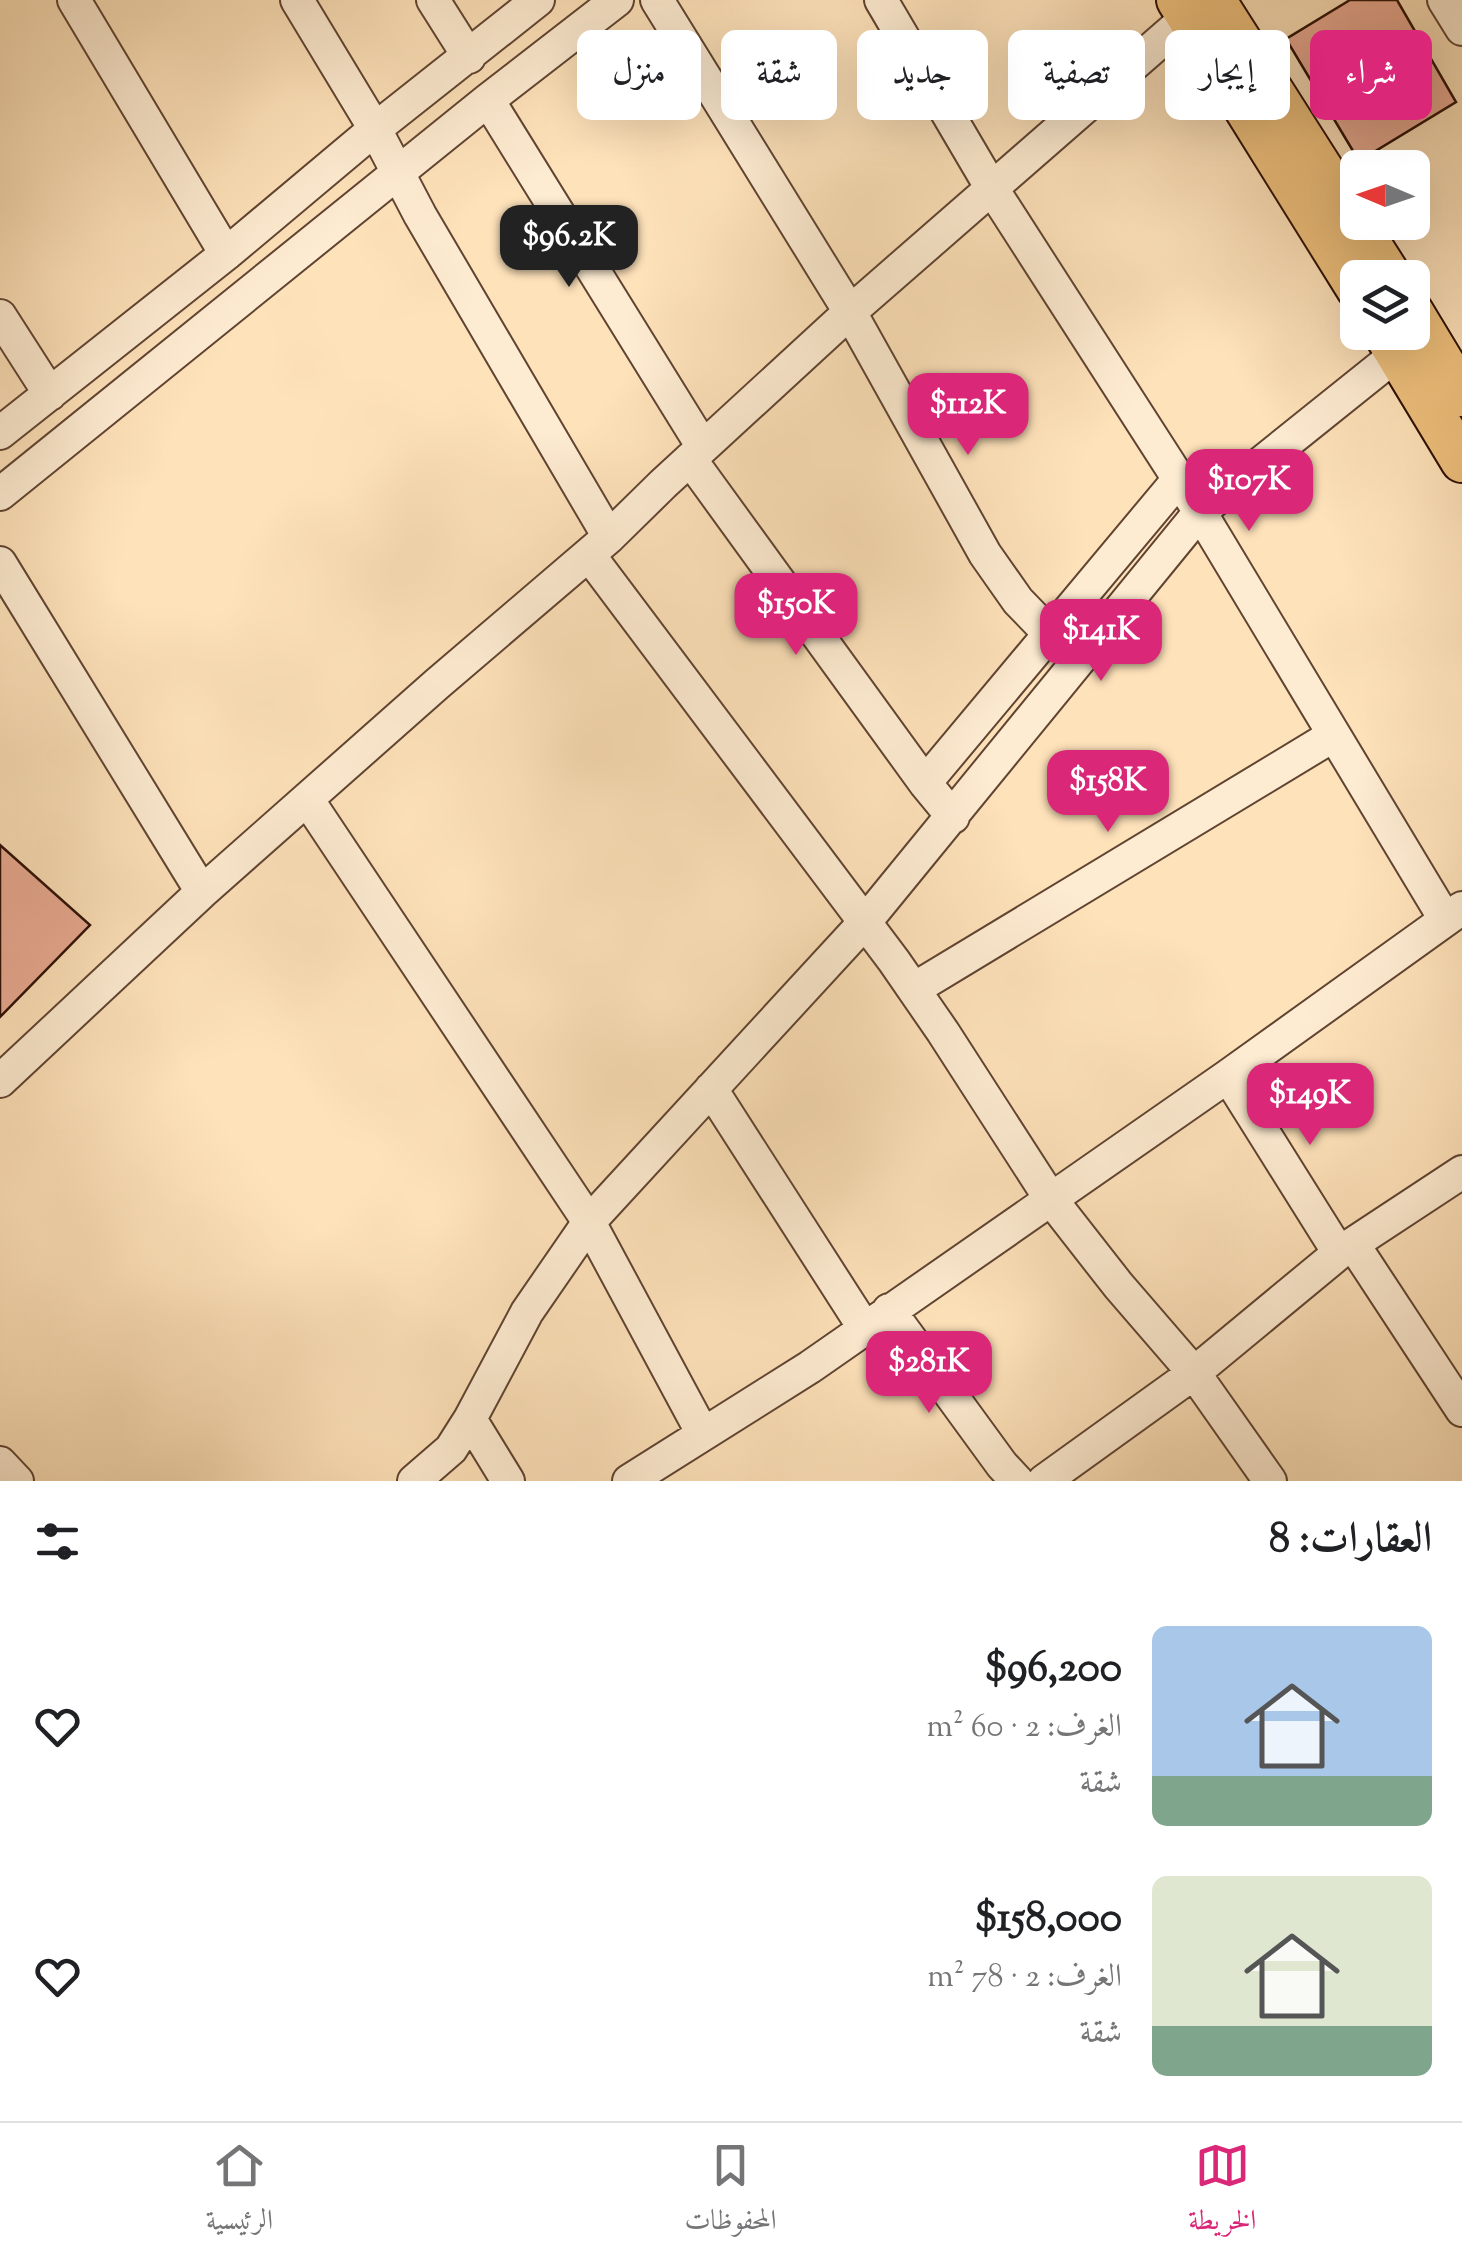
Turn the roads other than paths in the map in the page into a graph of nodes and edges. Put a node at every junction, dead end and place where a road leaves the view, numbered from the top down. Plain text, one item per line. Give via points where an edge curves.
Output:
1 (74, 0) edge
2 (297, 0) edge
3 (434, 0) edge
4 (538, 0) edge
5 (617, 0) edge
6 (657, 0) edge
7 (881, 0) edge
8 (1193, 5) edge
9 (469, 57) junction
10 (488, 100) junction
11 (375, 129) junction
12 (400, 173) junction
13 (992, 187) junction
14 (226, 254) junction
15 (1341, 260) edge
16 (1377, 260) edge
17 (850, 312) junction
18 (0, 316) edge
19 (1430, 342) edge
20 (1382, 350) edge
21 (1394, 350) edge
22 (50, 394) junction
23 (1462, 395) edge
24 (0, 433) edge
25 (697, 453) junction
26 (1462, 461) edge
27 (1179, 479) junction
28 (0, 494) edge
29 (1200, 512) junction
30 (599, 546) junction
31 (0, 563) edge
32 (1050, 634) junction
33 (1334, 735) junction
34 (925, 783) junction
35 (307, 798) junction
36 (953, 817) junction
37 (202, 892) junction
38 (1454, 914) edge
39 (866, 922) junction
40 (914, 989) junction
41 (1228, 1076) junction
42 (0, 1081) edge
43 (711, 1089) junction
44 (1462, 1172) edge
45 (1050, 1198) junction
46 (588, 1222) junction
47 (1346, 1249) junction
48 (877, 1320) junction
49 (1194, 1373) junction
50 (1462, 1410) edge
51 (470, 1419) junction
52 (703, 1434) junction
53 (0, 1463) edge
54 (17, 1481) edge
55 (414, 1481) edge
56 (508, 1481) edge
57 (629, 1481) edge
58 (1018, 1481) edge
59 (1044, 1481) edge
60 (1270, 1481) edge

1 - 14 street
2 - 11 street
3 - 9 street
4 - 9 street
5 - 10 street
6 - 17 street
7 - 13 street
8 - 13 street
8 - 15 main road
8 - 16 main road
9 - 11 street
10 - 12 street
10 - 25 street
11 - 12 street
11 - 14 street
12 - 28 street
12 - 30 street
13 - 17 street
13 - 27 street
14 - 22 street
17 - 25 street
17 - 32 street via 985,554
18 - 22 street
19 - 23 main road
20 - 29 street
21 - 26 main road
22 - 24 street
25 - 30 street
25 - 34 street
27 - 29 street
27 - 32 street
29 - 33 street
29 - 36 street
30 - 35 street
30 - 39 street
31 - 37 street
32 - 34 street
33 - 38 street
33 - 40 street
34 - 36 street
35 - 37 street
35 - 46 street
36 - 39 street
37 - 42 street
38 - 41 street
39 - 40 street
39 - 43 street
40 - 45 street
41 - 45 street
41 - 47 street
43 - 46 street
43 - 48 street
44 - 47 street
45 - 48 street
45 - 49 street
46 - 51 street via 527,1312
46 - 52 street
47 - 49 street
47 - 50 street
48 - 52 street
48 - 58 street
49 - 59 street
49 - 60 street
51 - 55 street via 450,1449
51 - 56 street
52 - 57 street
53 - 54 street

